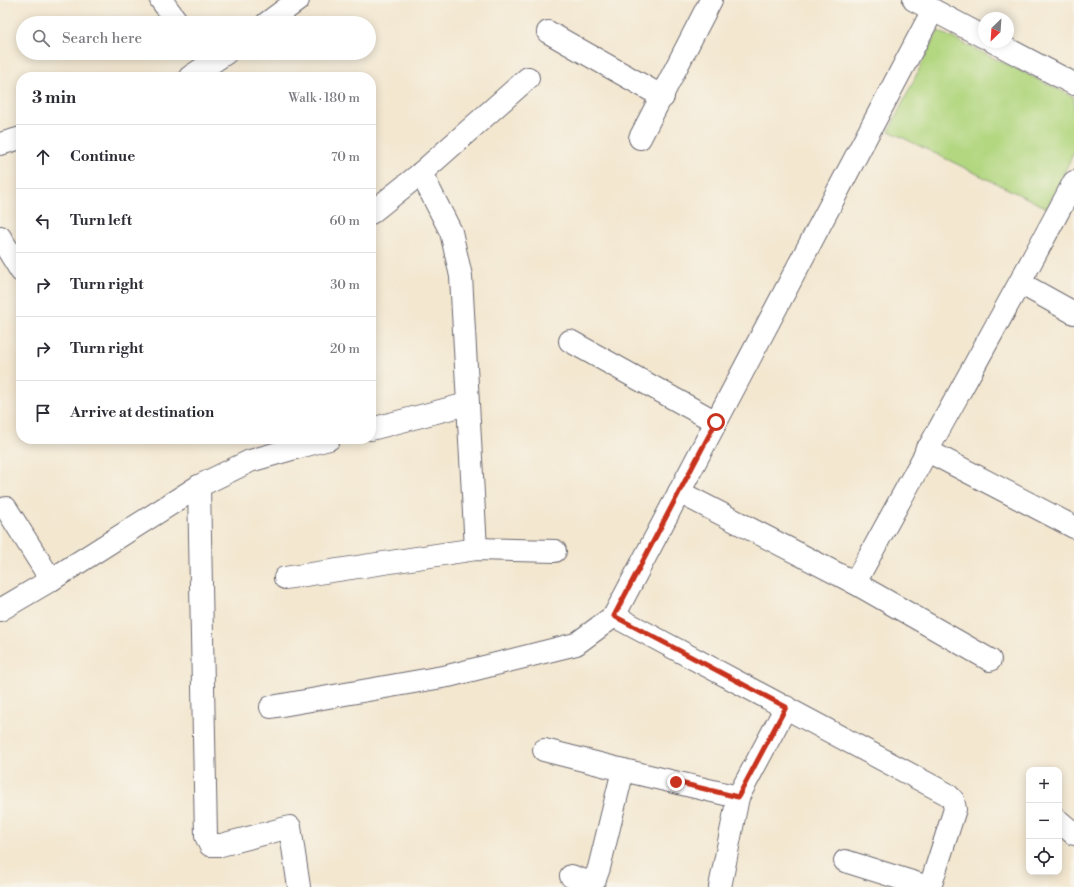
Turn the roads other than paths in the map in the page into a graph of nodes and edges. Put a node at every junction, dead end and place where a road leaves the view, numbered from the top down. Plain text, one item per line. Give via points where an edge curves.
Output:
1 (161, 0) edge
2 (298, 0) edge
3 (711, 0) edge
4 (914, 0) edge
5 (933, 10) junction
6 (173, 16) edge
7 (276, 16) edge
8 (548, 32) dead end
9 (978, 34) edge
10 (1005, 48) edge
11 (214, 62) edge
12 (198, 72) edge
13 (528, 78) dead end
14 (1074, 84) edge
15 (663, 96) junction
16 (640, 138) dead end
17 (16, 139) edge
18 (0, 144) edge
19 (421, 173) junction
20 (1074, 182) edge
21 (376, 209) edge
22 (0, 237) edge
23 (16, 263) edge
24 (1020, 283) junction
25 (1074, 313) edge
26 (570, 341) dead end
27 (467, 404) junction
28 (716, 422) junction
29 (376, 427) edge
30 (296, 444) edge
31 (926, 450) junction
32 (199, 486) junction
33 (679, 492) junction
34 (6, 508) dead end
35 (1074, 527) edge
36 (476, 549) junction
37 (556, 551) dead end
38 (285, 578) dead end
39 (51, 580) junction
40 (855, 583) junction
41 (0, 610) edge
42 (614, 616) junction
43 (990, 660) dead end
44 (271, 707) dead end
45 (786, 707) junction
46 (544, 750) dead end
47 (623, 770) junction
48 (738, 797) junction
49 (1062, 824) edge
50 (1074, 834) edge
51 (845, 861) dead end
52 (571, 876) dead end
53 (299, 887) edge
54 (720, 887) edge
55 (929, 887) edge

1 - 6 street
2 - 7 street
3 - 15 street
4 - 5 street
5 - 9 street
5 - 28 street
8 - 15 street
10 - 14 street
11 - 12 street
13 - 19 street
15 - 16 street
17 - 18 street
19 - 21 street
19 - 27 street via 451,232 461,276
20 - 24 street
22 - 23 street
24 - 25 street
24 - 31 street
26 - 28 street
27 - 29 street
27 - 36 street
28 - 33 street
30 - 32 street via 250,461
31 - 35 street
31 - 40 street
32 - 39 street
32 - 53 street via 206,836 210,845 221,845 290,827
33 - 40 street
33 - 42 street
34 - 39 street
36 - 37 street
36 - 38 street
39 - 41 street
40 - 43 street
42 - 44 street via 576,644 448,676
42 - 45 street
45 - 48 street
45 - 55 street via 947,794 953,800 955,809
46 - 47 street
47 - 48 street
47 - 52 street via 595,879 589,881
48 - 54 street
49 - 50 street
51 - 55 street

